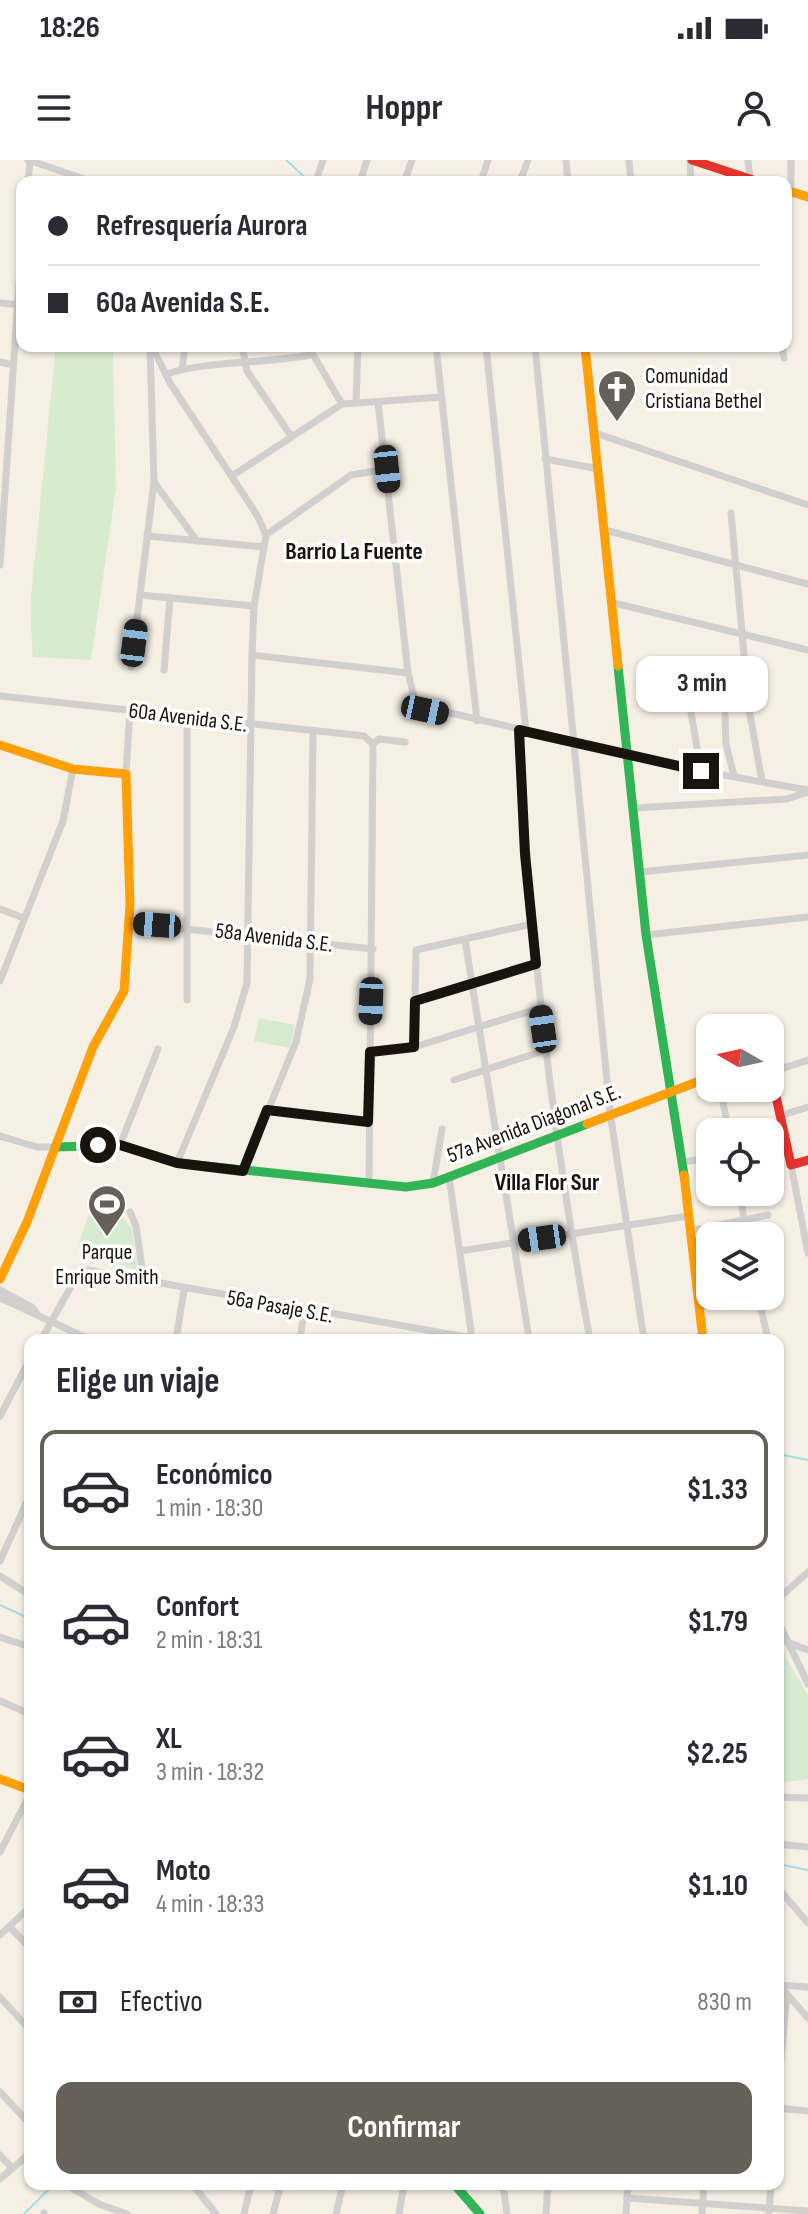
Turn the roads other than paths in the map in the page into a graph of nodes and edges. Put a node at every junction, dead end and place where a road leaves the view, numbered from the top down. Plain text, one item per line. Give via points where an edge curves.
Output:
1 (29, 160) edge
2 (691, 160) edge
3 (49, 163) edge
4 (79, 176) edge
5 (740, 176) edge
6 (16, 339) edge
7 (151, 352) edge
8 (154, 352) edge
9 (184, 352) edge
10 (243, 352) edge
11 (309, 352) edge
12 (358, 352) edge
13 (437, 352) edge
14 (487, 352) edge
15 (536, 352) edge
16 (586, 352) edge
17 (783, 352) edge
18 (310, 355) junction
19 (784, 358) dead end
20 (0, 362) edge
21 (13, 365) junction
22 (244, 365) junction
23 (182, 369) junction
24 (166, 374) junction
25 (442, 397) junction
26 (378, 402) junction
27 (356, 403) junction
28 (342, 404) junction
29 (595, 433) junction
30 (291, 436) junction
31 (545, 459) junction
32 (387, 469) junction
33 (599, 469) junction
34 (232, 476) junction
35 (154, 482) junction
36 (808, 505) edge
37 (731, 513) dead end
38 (605, 530) junction
39 (266, 535) junction
40 (147, 536) junction
41 (197, 541) junction
42 (264, 547) junction
43 (734, 563) junction
44 (0, 565) edge
45 (808, 584) edge
46 (140, 595) junction
47 (170, 598) junction
48 (614, 603) junction
49 (254, 606) junction
50 (742, 634) junction
51 (808, 650) edge
52 (252, 655) junction
53 (131, 667) dead end
54 (164, 670) dead end
55 (408, 673) junction
56 (686, 683) dead end
57 (0, 696) edge
58 (130, 710) junction
59 (725, 715) dead end
60 (187, 718) junction
61 (477, 721) junction
62 (249, 725) junction
63 (522, 730) junction
64 (313, 732) junction
65 (405, 742) dead end
66 (574, 743) junction
67 (373, 744) junction
68 (0, 745) edge
69 (630, 756) junction
70 (73, 769) junction
71 (701, 771) junction
72 (126, 774) junction
73 (734, 776) junction
74 (762, 781) junction
75 (808, 791) edge
76 (635, 808) junction
77 (808, 855) edge
78 (640, 872) junction
79 (0, 909) edge
80 (808, 917) edge
81 (24, 918) junction
82 (128, 923) junction
83 (532, 924) junction
84 (186, 927) junction
85 (250, 934) junction
86 (646, 935) junction
87 (465, 940) junction
88 (312, 942) junction
89 (373, 949) junction
90 (536, 964) junction
91 (0, 981) edge
92 (472, 984) junction
93 (187, 1000) dead end
94 (415, 1001) junction
95 (540, 1008) junction
96 (480, 1027) junction
97 (414, 1047) junction
98 (158, 1049) dead end
99 (546, 1050) junction
100 (370, 1052) junction
101 (808, 1060) edge
102 (784, 1067) edge
103 (487, 1070) junction
104 (454, 1080) dead end
105 (696, 1082) edge
106 (671, 1091) junction
107 (779, 1102) edge
108 (808, 1107) edge
109 (267, 1110) junction
110 (610, 1112) junction
111 (782, 1115) junction
112 (368, 1122) junction
113 (442, 1129) dead end
114 (0, 1137) edge
115 (555, 1137) junction
116 (120, 1145) junction
117 (55, 1147) junction
118 (784, 1148) edge
119 (788, 1148) junction
120 (501, 1157) junction
121 (696, 1160) edge
122 (808, 1160) edge
123 (683, 1162) junction
124 (177, 1163) junction
125 (791, 1165) junction
126 (243, 1171) junction
127 (449, 1177) junction
128 (433, 1183) junction
129 (369, 1184) junction
130 (742, 1206) edge
131 (130, 1212) dead end
132 (768, 1215) dead end
133 (688, 1216) junction
134 (744, 1220) junction
135 (734, 1222) edge
136 (626, 1226) junction
137 (696, 1230) edge
138 (690, 1231) junction
139 (570, 1233) junction
140 (514, 1242) junction
141 (460, 1251) junction
142 (808, 1253) edge
143 (696, 1272) edge
144 (0, 1279) edge
145 (144, 1282) junction
146 (0, 1290) edge
147 (184, 1290) junction
148 (0, 1298) edge
149 (701, 1310) edge
150 (761, 1310) edge
151 (304, 1311) junction
152 (38, 1315) junction
153 (51, 1321) junction
154 (44, 1334) edge
155 (78, 1334) edge
156 (177, 1334) edge
157 (301, 1334) edge
158 (436, 1334) edge
159 (471, 1334) edge
160 (528, 1334) edge
161 (589, 1334) edge
162 (643, 1334) edge
163 (703, 1334) edge
164 (767, 1334) edge
165 (24, 1370) edge
166 (18, 1380) junction
167 (24, 1382) edge
168 (0, 1416) edge
169 (24, 1508) edge
170 (0, 1561) edge
171 (808, 1572) edge
172 (0, 1576) edge
173 (24, 1591) edge
174 (784, 1594) edge
175 (784, 1635) edge
176 (0, 1637) edge
177 (787, 1642) junction
178 (24, 1645) edge
179 (808, 1650) edge
180 (808, 1684) edge
181 (0, 1701) edge
182 (24, 1711) edge
183 (0, 1779) edge
184 (24, 1789) edge
185 (784, 1797) edge
186 (808, 1798) edge
187 (24, 1804) edge
188 (784, 1845) edge
189 (808, 1847) edge
190 (0, 1852) edge
191 (784, 1895) edge
192 (24, 1913) edge
193 (808, 1923) edge
194 (10, 1927) junction
195 (0, 1935) edge
196 (24, 1942) edge
197 (784, 1985) edge
198 (808, 1987) edge
199 (784, 1991) edge
200 (787, 1994) junction
201 (0, 1997) edge
202 (808, 2018) edge
203 (24, 2023) edge
204 (784, 2027) edge
205 (0, 2092) edge
206 (784, 2109) edge
207 (808, 2111) edge
208 (24, 2118) edge
209 (0, 2155) edge
210 (24, 2159) edge
211 (12, 2168) junction
212 (0, 2179) edge
213 (79, 2190) edge
214 (197, 2190) edge
215 (250, 2190) edge
216 (279, 2190) edge
217 (342, 2190) edge
218 (403, 2190) edge
219 (461, 2190) edge
220 (504, 2190) edge
221 (548, 2190) edge
222 (628, 2190) edge
223 (703, 2190) edge
224 (771, 2190) edge
225 (627, 2198) junction
226 (702, 2204) junction
227 (808, 2211) edge
228 (769, 2212) edge
229 (127, 2214) edge
230 (216, 2214) edge
231 (244, 2214) edge
232 (273, 2214) edge
233 (336, 2214) edge
234 (399, 2214) edge
235 (480, 2214) edge
236 (507, 2214) edge
237 (546, 2214) edge
238 (626, 2214) edge
239 (702, 2214) edge

1 - 3 street
2 - 5 street
3 - 4 street
6 - 21 street
7 - 35 street
8 - 24 street
9 - 23 street
10 - 22 street
11 - 18 street
12 - 27 street
13 - 25 street
14 - 63 street
15 - 31 street
16 - 29 street
17 - 19 street
18 - 22 street
18 - 28 street
20 - 21 street
21 - 44 street
22 - 23 street
22 - 30 street
23 - 24 street
24 - 34 street
25 - 26 street
25 - 61 street
26 - 27 street
26 - 32 street
27 - 28 street
28 - 30 street
29 - 33 street
29 - 36 street
30 - 34 street
31 - 33 street
31 - 66 street
32 - 39 street via 351,475
32 - 55 street
33 - 38 street
34 - 39 street
35 - 40 street
35 - 41 street
37 - 43 street
38 - 43 street
38 - 48 street
39 - 42 street
40 - 41 street
40 - 46 street
41 - 42 street
42 - 49 street
43 - 45 street
43 - 50 street
46 - 47 street
46 - 53 street
47 - 49 street
47 - 54 street
48 - 50 street
48 - 69 street
49 - 52 street
50 - 51 street
50 - 74 street
52 - 55 street
52 - 62 street
55 - 61 street via 416,705
56 - 71 street
57 - 58 street, 60a Avenida S.E.
58 - 60 street, 60a Avenida S.E.
58 - 72 street
59 - 73 street
60 - 62 street, 60a Avenida S.E.
60 - 84 street
61 - 63 street
62 - 64 street, 60a Avenida S.E.
62 - 85 street
63 - 66 street
63 - 83 street
64 - 67 street, 60a Avenida S.E. via 364,736
64 - 88 street
65 - 67 street, 60a Avenida S.E. via 379,739
66 - 69 street
66 - 110 street
67 - 89 street
68 - 70 street
69 - 71 street
69 - 76 street
70 - 72 street
70 - 81 street via 63,821
71 - 73 street
72 - 82 street
73 - 74 street
74 - 75 street
75 - 76 street via 787,799
76 - 78 street
77 - 78 street
78 - 86 street
79 - 81 street
80 - 86 street
81 - 91 street
82 - 84 street, 58a Avenida S.E.
82 - 117 street via 126,984 93,1048
83 - 87 street
83 - 90 street
84 - 85 street, 58a Avenida S.E.
84 - 93 street
85 - 88 street, 58a Avenida S.E.
85 - 124 street via 243,999
86 - 106 street
87 - 92 street
87 - 94 street via 416,950
88 - 89 street, 58a Avenida S.E.
88 - 109 street via 296,1042
89 - 100 street
90 - 92 street
90 - 95 street
92 - 94 street
92 - 96 street
94 - 97 street
95 - 96 street
95 - 99 street
96 - 97 street
96 - 103 street
97 - 100 street
98 - 116 street
99 - 103 street
99 - 115 street
100 - 112 street
101 - 102 street
103 - 104 street
103 - 120 street
105 - 106 street, 57a Avenida Diagonal S.E.
106 - 110 street, 57a Avenida Diagonal S.E.
106 - 123 street
107 - 111 street
108 - 111 street
109 - 112 street
109 - 126 street
110 - 115 street, 57a Avenida Diagonal S.E.
110 - 136 street
111 - 119 street
112 - 129 street
113 - 128 street
114 - 117 street
115 - 120 street, 57a Avenida Diagonal S.E.
115 - 139 street
116 - 117 street, 57a Avenida Diagonal S.E.
116 - 124 street, 57a Avenida Diagonal S.E.
117 - 144 street
118 - 119 street
119 - 125 street
120 - 127 street, 57a Avenida Diagonal S.E.
120 - 140 street
121 - 123 street
122 - 125 street
123 - 133 street
124 - 126 street, 57a Avenida Diagonal S.E.
125 - 142 street
126 - 129 street, 57a Avenida Diagonal S.E.
127 - 128 street, 57a Avenida Diagonal S.E.
127 - 141 street
128 - 129 street, 57a Avenida Diagonal S.E.
130 - 134 street
131 - 145 street
132 - 134 street
133 - 136 street
133 - 138 street
134 - 135 street
136 - 139 street
136 - 162 street
137 - 138 street
138 - 143 street
139 - 140 street
139 - 161 street
140 - 141 street
140 - 160 street
141 - 159 street
145 - 147 street, 56a Pasaje S.E.
145 - 153 street, 56a Pasaje S.E. via 87,1270 78,1274
146 - 152 street
147 - 151 street, 56a Pasaje S.E.
147 - 156 street
148 - 152 street
149 - 163 street
150 - 164 street
151 - 157 street
151 - 158 street, 56a Pasaje S.E.
152 - 153 street
153 - 154 street
153 - 155 street
165 - 166 street
166 - 167 street
166 - 168 street
169 - 170 street
171 - 174 street
172 - 173 street
175 - 177 street
176 - 178 street
177 - 179 street
177 - 180 street
181 - 182 street
183 - 184 street
185 - 186 street
187 - 190 street
188 - 189 street
191 - 193 street
192 - 194 street
194 - 195 street
194 - 196 street
197 - 198 street
199 - 200 street
200 - 202 street
200 - 204 street
201 - 203 street
205 - 208 street
206 - 207 street
209 - 211 street
210 - 211 street
211 - 212 street
213 - 229 street
214 - 230 street
215 - 231 street
216 - 232 street
217 - 233 street
218 - 234 street
219 - 235 street
220 - 236 street
221 - 237 street
222 - 225 street
223 - 226 street
224 - 228 street
225 - 226 street
225 - 238 street
226 - 228 street
226 - 239 street
227 - 228 street

